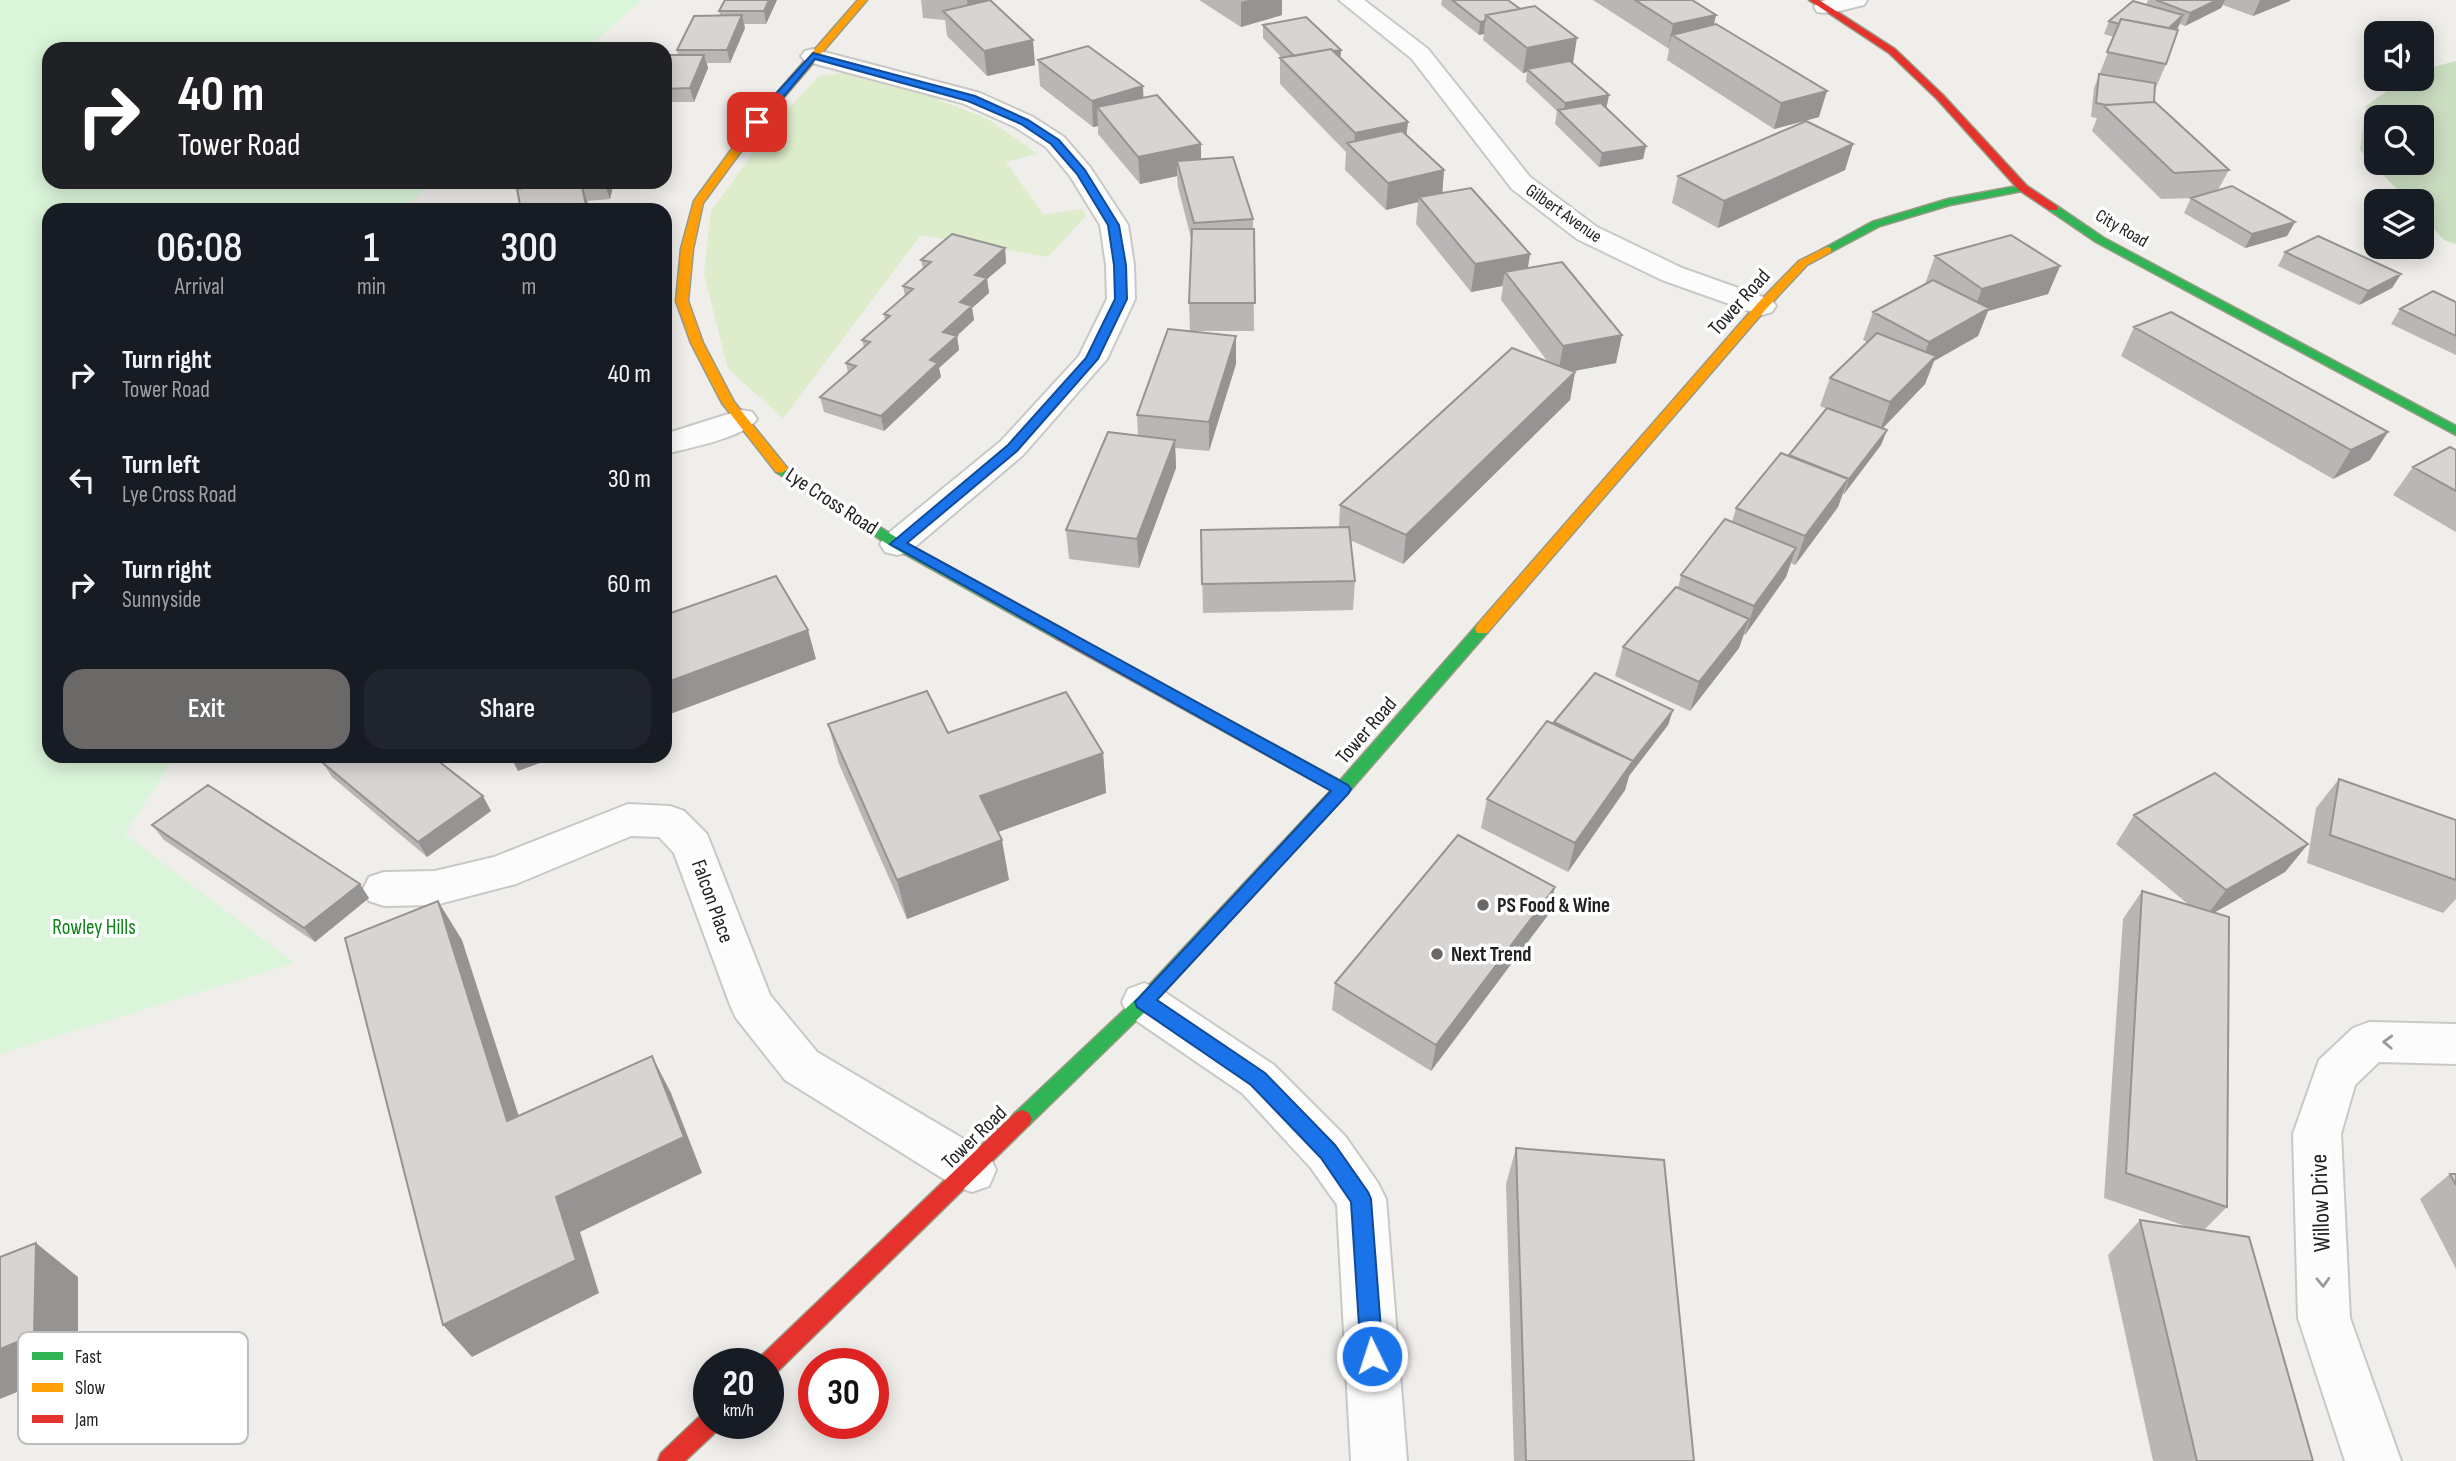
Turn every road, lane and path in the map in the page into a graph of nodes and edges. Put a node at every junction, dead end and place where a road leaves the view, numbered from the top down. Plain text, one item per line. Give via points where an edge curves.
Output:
1 (863, 0) edge
2 (1350, 0) edge
3 (1856, 0) edge
4 (1819, 3) edge
5 (813, 56) junction
6 (2023, 188) junction
7 (1762, 306) junction
8 (741, 419) junction
9 (2456, 431) edge
10 (672, 442) edge
11 (897, 544) junction
12 (1342, 789) junction
13 (384, 889) dead end
14 (1144, 1002) junction
15 (2456, 1044) edge
16 (971, 1170) junction
17 (784, 1350) edge
18 (693, 1438) edge
19 (669, 1461) edge
20 (1379, 1461) edge
21 (2373, 1461) edge

1 - 5 street, Lye Cross Road
2 - 7 street, Gilbert Avenue via 1420,54 1521,183 1587,233 1672,274
3 - 4 street
4 - 6 street, City Road via 1892,51
5 - 8 street, Lye Cross Road via 698,203 687,248 682,301 697,343
5 - 11 street via 971,99 1024,122 1064,152 1114,225 1121,299 1092,359 1012,448
6 - 7 street, Tower Road via 1948,202 1876,224 1803,263
6 - 9 street, City Road via 2101,240
7 - 12 street, Tower Road
8 - 10 street
8 - 11 street, Lye Cross Road via 783,472
11 - 12 street, Lye Cross Road
12 - 14 street, Tower Road
13 - 16 street, Falcon Place via 435,888 501,872 628,820 670,822 692,845 752,1006 801,1066
14 - 16 street, Tower Road
14 - 20 street via 1258,1079 1328,1152 1361,1199
15 -> 21 street, Willow Drive via 2369,1042 2335,1074 2317,1134 2324,1318
16 - 17 street, Tower Road
18 - 19 street

